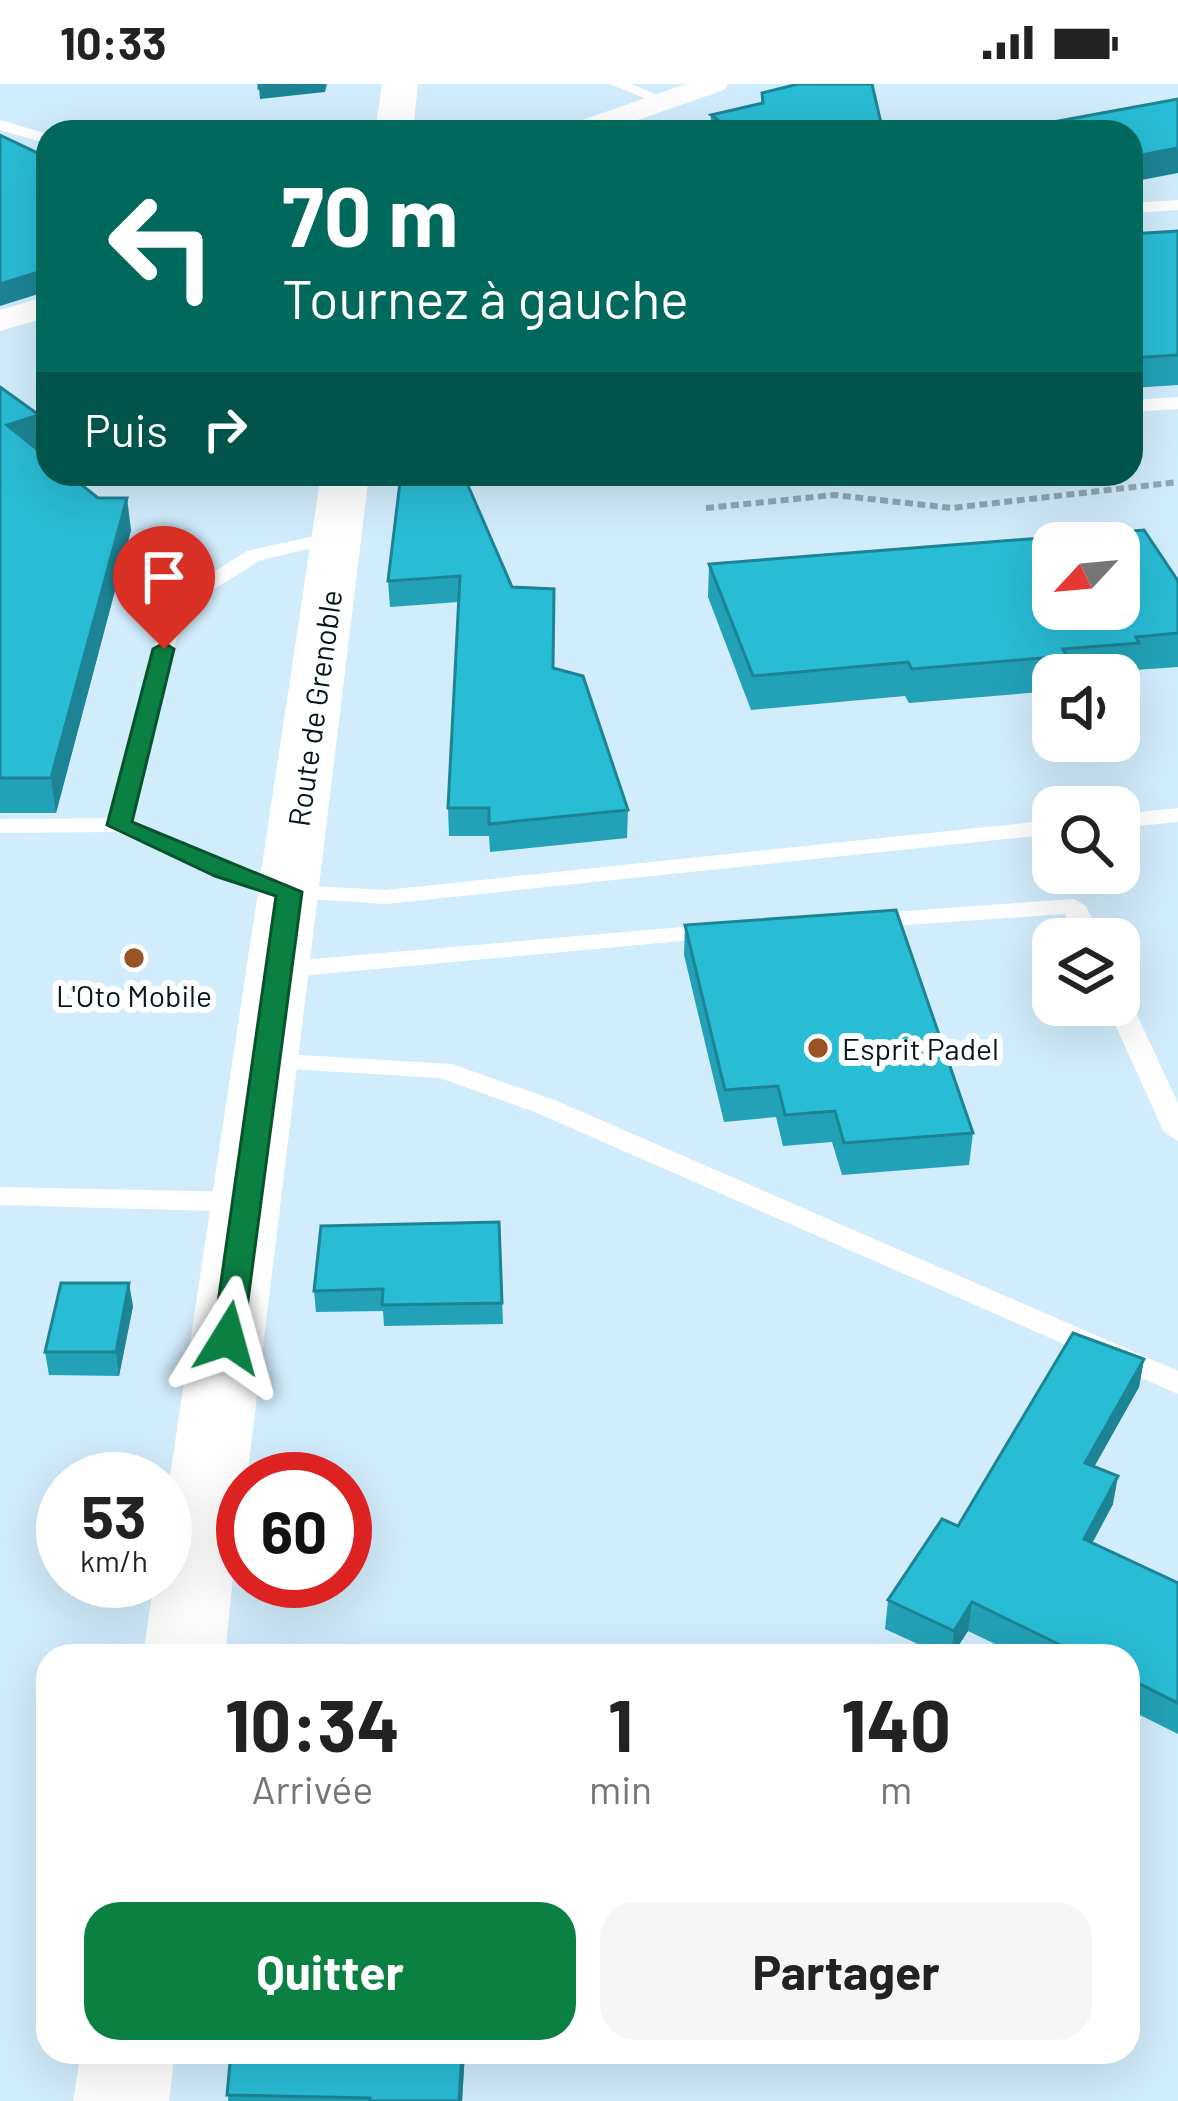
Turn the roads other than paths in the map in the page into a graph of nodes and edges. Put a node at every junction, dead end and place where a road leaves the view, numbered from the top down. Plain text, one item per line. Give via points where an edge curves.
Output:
1 (400, 84) edge
2 (617, 84) edge
3 (714, 84) edge
4 (664, 101) junction
5 (396, 120) edge
6 (609, 120) edge
7 (0, 125) edge
8 (36, 136) edge
9 (1178, 206) edge
10 (1143, 207) edge
11 (36, 310) edge
12 (0, 321) edge
13 (1178, 403) edge
14 (1143, 405) edge
15 (343, 486) edge
16 (336, 537) junction
17 (1178, 815) edge
18 (1140, 819) edge
19 (119, 825) junction
20 (0, 826) edge
21 (1032, 829) edge
22 (289, 892) junction
23 (1079, 918) edge
24 (836, 923) edge
25 (741, 930) edge
26 (278, 970) junction
27 (1129, 1026) edge
28 (265, 1061) junction
29 (1178, 1132) edge
30 (0, 1196) edge
31 (248, 1202) junction
32 (1178, 1383) edge
33 (186, 1644) edge
34 (126, 2064) edge
35 (121, 2101) edge

1 - 5 main road
2 - 4 lane
3 - 4 street
4 - 6 street
7 - 8 lane
9 - 10 lane
11 - 12 street
13 - 14 lane
15 - 16 main road, Route de Grenoble
16 - 19 lane via 254,555 174,605
16 - 22 main road, Route de Grenoble
17 - 18 lane
19 - 20 lane
19 - 22 lane
21 - 22 lane via 385,897
22 - 26 main road, Route de Grenoble
23 - 24 lane via 1073,906
25 - 26 lane
26 - 28 main road, Route de Grenoble
27 - 29 lane
28 - 31 main road, Route de Grenoble
28 - 32 lane via 443,1070 506,1092
30 - 31 lane
31 - 33 main road, Route de Grenoble
34 - 35 main road

